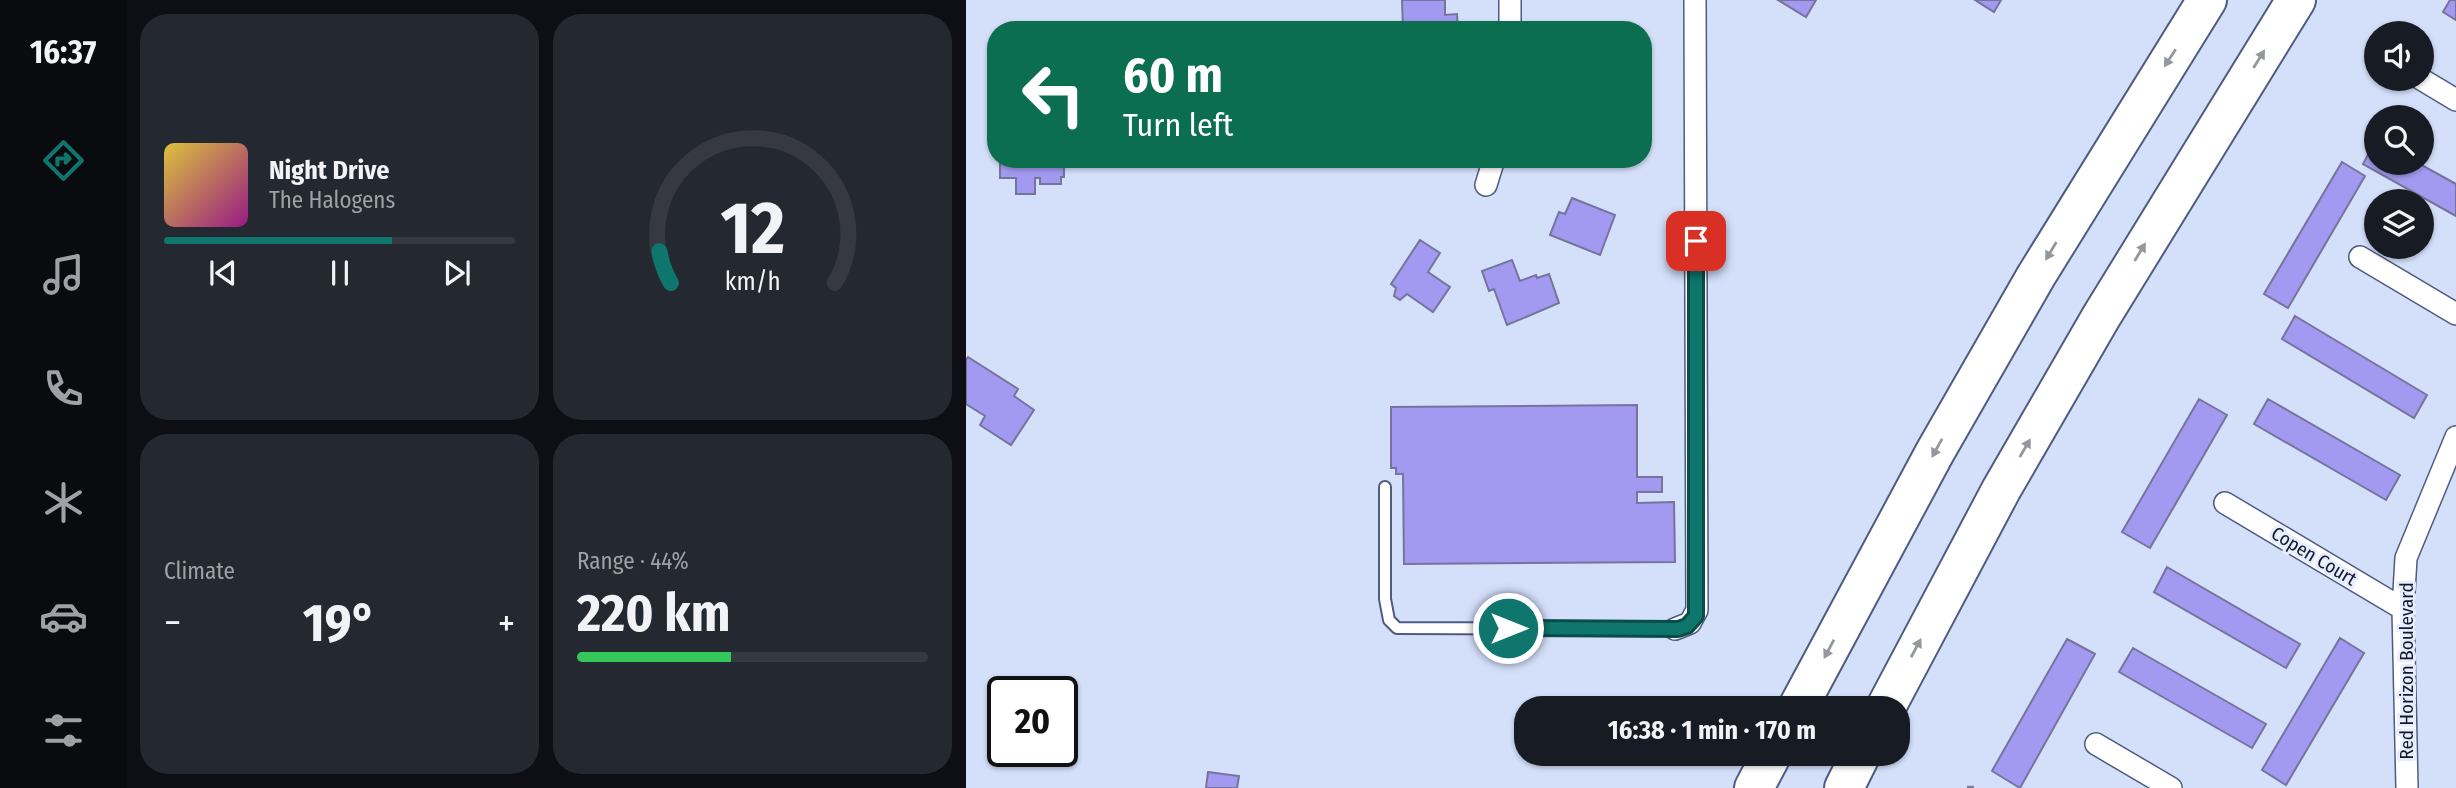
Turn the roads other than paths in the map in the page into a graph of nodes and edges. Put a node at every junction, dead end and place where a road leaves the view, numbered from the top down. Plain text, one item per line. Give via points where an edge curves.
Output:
1 (1510, 0) edge
2 (1695, 0) edge
3 (2207, 0) edge
4 (2296, 0) edge
5 (1510, 21) edge
6 (2434, 87) edge
7 (2456, 100) edge
8 (1491, 168) edge
9 (1486, 185) dead end
10 (2360, 257) dead end
11 (2456, 314) edge
12 (2456, 437) edge
13 (1385, 487) dead end
14 (2225, 503) dead end
15 (2403, 609) junction
16 (1675, 629) joint
17 (1804, 696) edge
18 (1892, 696) edge
19 (2096, 744) dead end
20 (1766, 766) edge
21 (1855, 766) edge
22 (1754, 788) edge
23 (1844, 788) edge
24 (2171, 788) edge
25 (2407, 788) edge

1 - 5 street
2 - 16 street via 1697,610 1690,623
3 -> 17 highway via 2036,276
18 -> 4 highway via 2001,490 2101,317
6 - 7 street
8 - 9 street
10 - 11 street
12 - 15 street, Red Horizon Boulevard via 2406,558
13 - 16 lane via 1385,599 1389,620 1397,628
14 - 15 street, Copen Court
15 - 25 street, Red Horizon Boulevard
19 - 24 street
20 - 22 highway
21 - 23 highway

